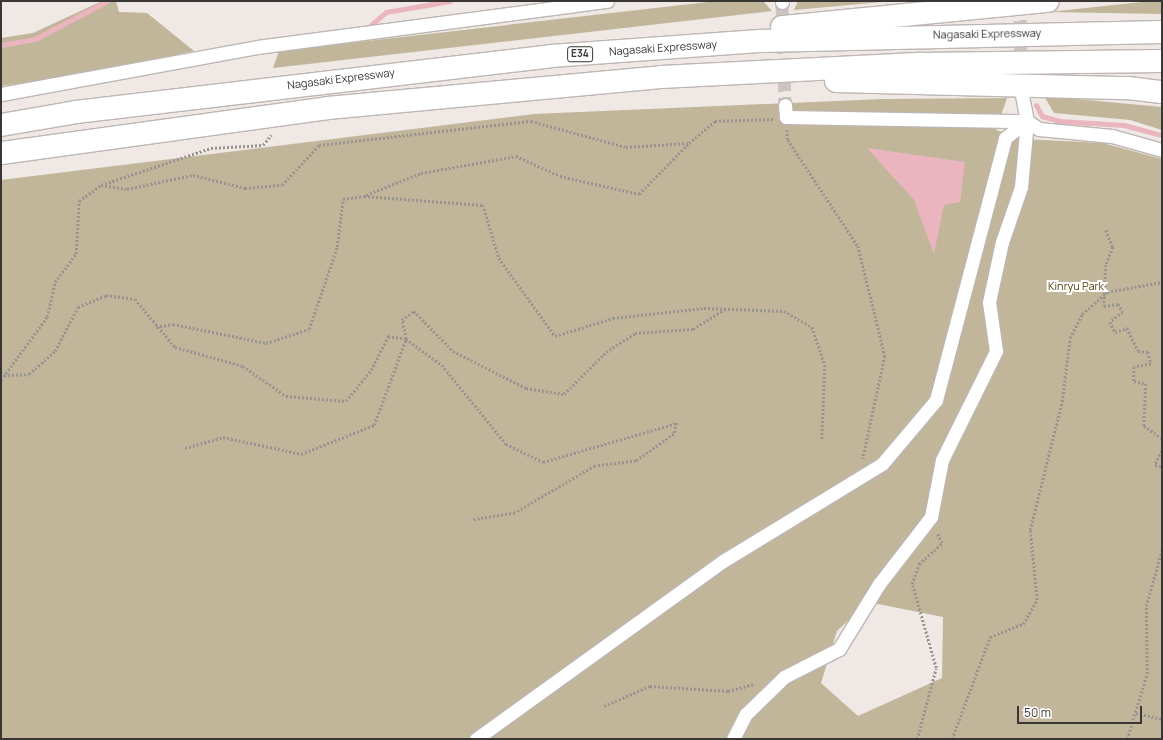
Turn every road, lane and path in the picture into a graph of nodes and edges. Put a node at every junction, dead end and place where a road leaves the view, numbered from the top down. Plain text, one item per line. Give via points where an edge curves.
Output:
1 (607, 1) edge
2 (1048, 1) edge
3 (1162, 32) edge
4 (1162, 61) edge
5 (439, 67) junction
6 (661, 77) junction
7 (1162, 92) edge
8 (1, 94) edge
9 (1022, 96) dead end
10 (786, 111) junction
11 (1027, 121) junction
12 (1, 125) edge
13 (271, 134) dead end
14 (689, 143) junction
15 (1162, 150) edge
16 (1, 153) edge
17 (101, 185) junction
18 (364, 196) junction
19 (1106, 230) dead end
20 (1162, 282) edge
21 (1107, 292) junction
22 (725, 308) junction
23 (156, 327) junction
24 (406, 339) junction
25 (4, 375) junction
26 (1, 380) edge
27 (1162, 438) edge
28 (822, 439) dead end
29 (185, 448) dead end
30 (1162, 451) edge
31 (1162, 467) edge
32 (858, 478) junction
33 (931, 517) junction
34 (472, 520) dead end
35 (1162, 550) edge
36 (784, 677) junction
37 (604, 706) dead end
38 (1136, 713) junction
39 (1162, 719) edge
40 (476, 739) edge
41 (733, 739) edge
42 (917, 739) edge
43 (952, 739) edge
44 (1127, 739) edge

1 - 8 street via 257,47
2 - 5 highway via 559,51
3 - 5 highway, Nagasaki Expressway / E34 via 762,42
4 - 6 highway via 921,64
5 - 12 highway, Nagasaki Expressway / E34
6 - 7 highway via 1128,88
6 - 16 highway via 328,108
9 - 11 street
10 - 11 street
10 - 14 path via 715,120
10 - 32 path via 788,140 858,246 885,356
11 - 15 street via 1039,129 1112,136
11 - 32 street via 1005,138 936,400 882,464
11 - 33 street via 1021,187 1002,242 989,302 996,351 942,460
13 - 17 path via 262,145 211,148
14 - 17 path via 626,147 531,121 318,145 282,185 244,188 193,175 127,188
14 - 18 path via 639,194 560,176 516,156 421,173
17 - 25 path via 79,201 76,254 55,282 47,317
18 - 22 path via 483,205 499,258 555,336 613,318
18 - 23 path via 343,199 337,247 308,329 266,343 173,324
19 - 21 path via 1114,247 1106,265
20 - 21 path
21 - 27 path via 1104,306 1118,304 1123,312 1110,322 1115,332 1127,328 1138,351 1148,352 1151,364 1134,367 1134,381 1146,384 1144,426
21 - 43 path via 1082,314 1070,338 1062,402 1030,530 1037,600 1023,624 990,637
22 - 24 path via 693,329 635,333 606,352 564,394 526,388 453,351 414,311 402,320
22 - 28 path via 784,312 812,327 825,365
23 - 24 path via 175,347 243,366 286,396 346,401 371,370 388,336
23 - 25 path via 135,299 106,295 78,307 55,351 29,374
24 - 29 path via 374,426 301,454 223,437
24 - 34 path via 442,365 506,444 543,462 677,423 674,434 636,461 595,466 515,513
25 - 26 path
30 - 31 path via 1155,465
32 - 40 street via 722,561
33 - 36 street via 879,584 839,649
33 - 42 path via 942,543 919,564 912,584 936,668
35 - 38 path via 1146,606 1147,674
36 - 37 path via 728,691 650,686
36 - 41 street via 746,714
38 - 39 path
38 - 44 path

